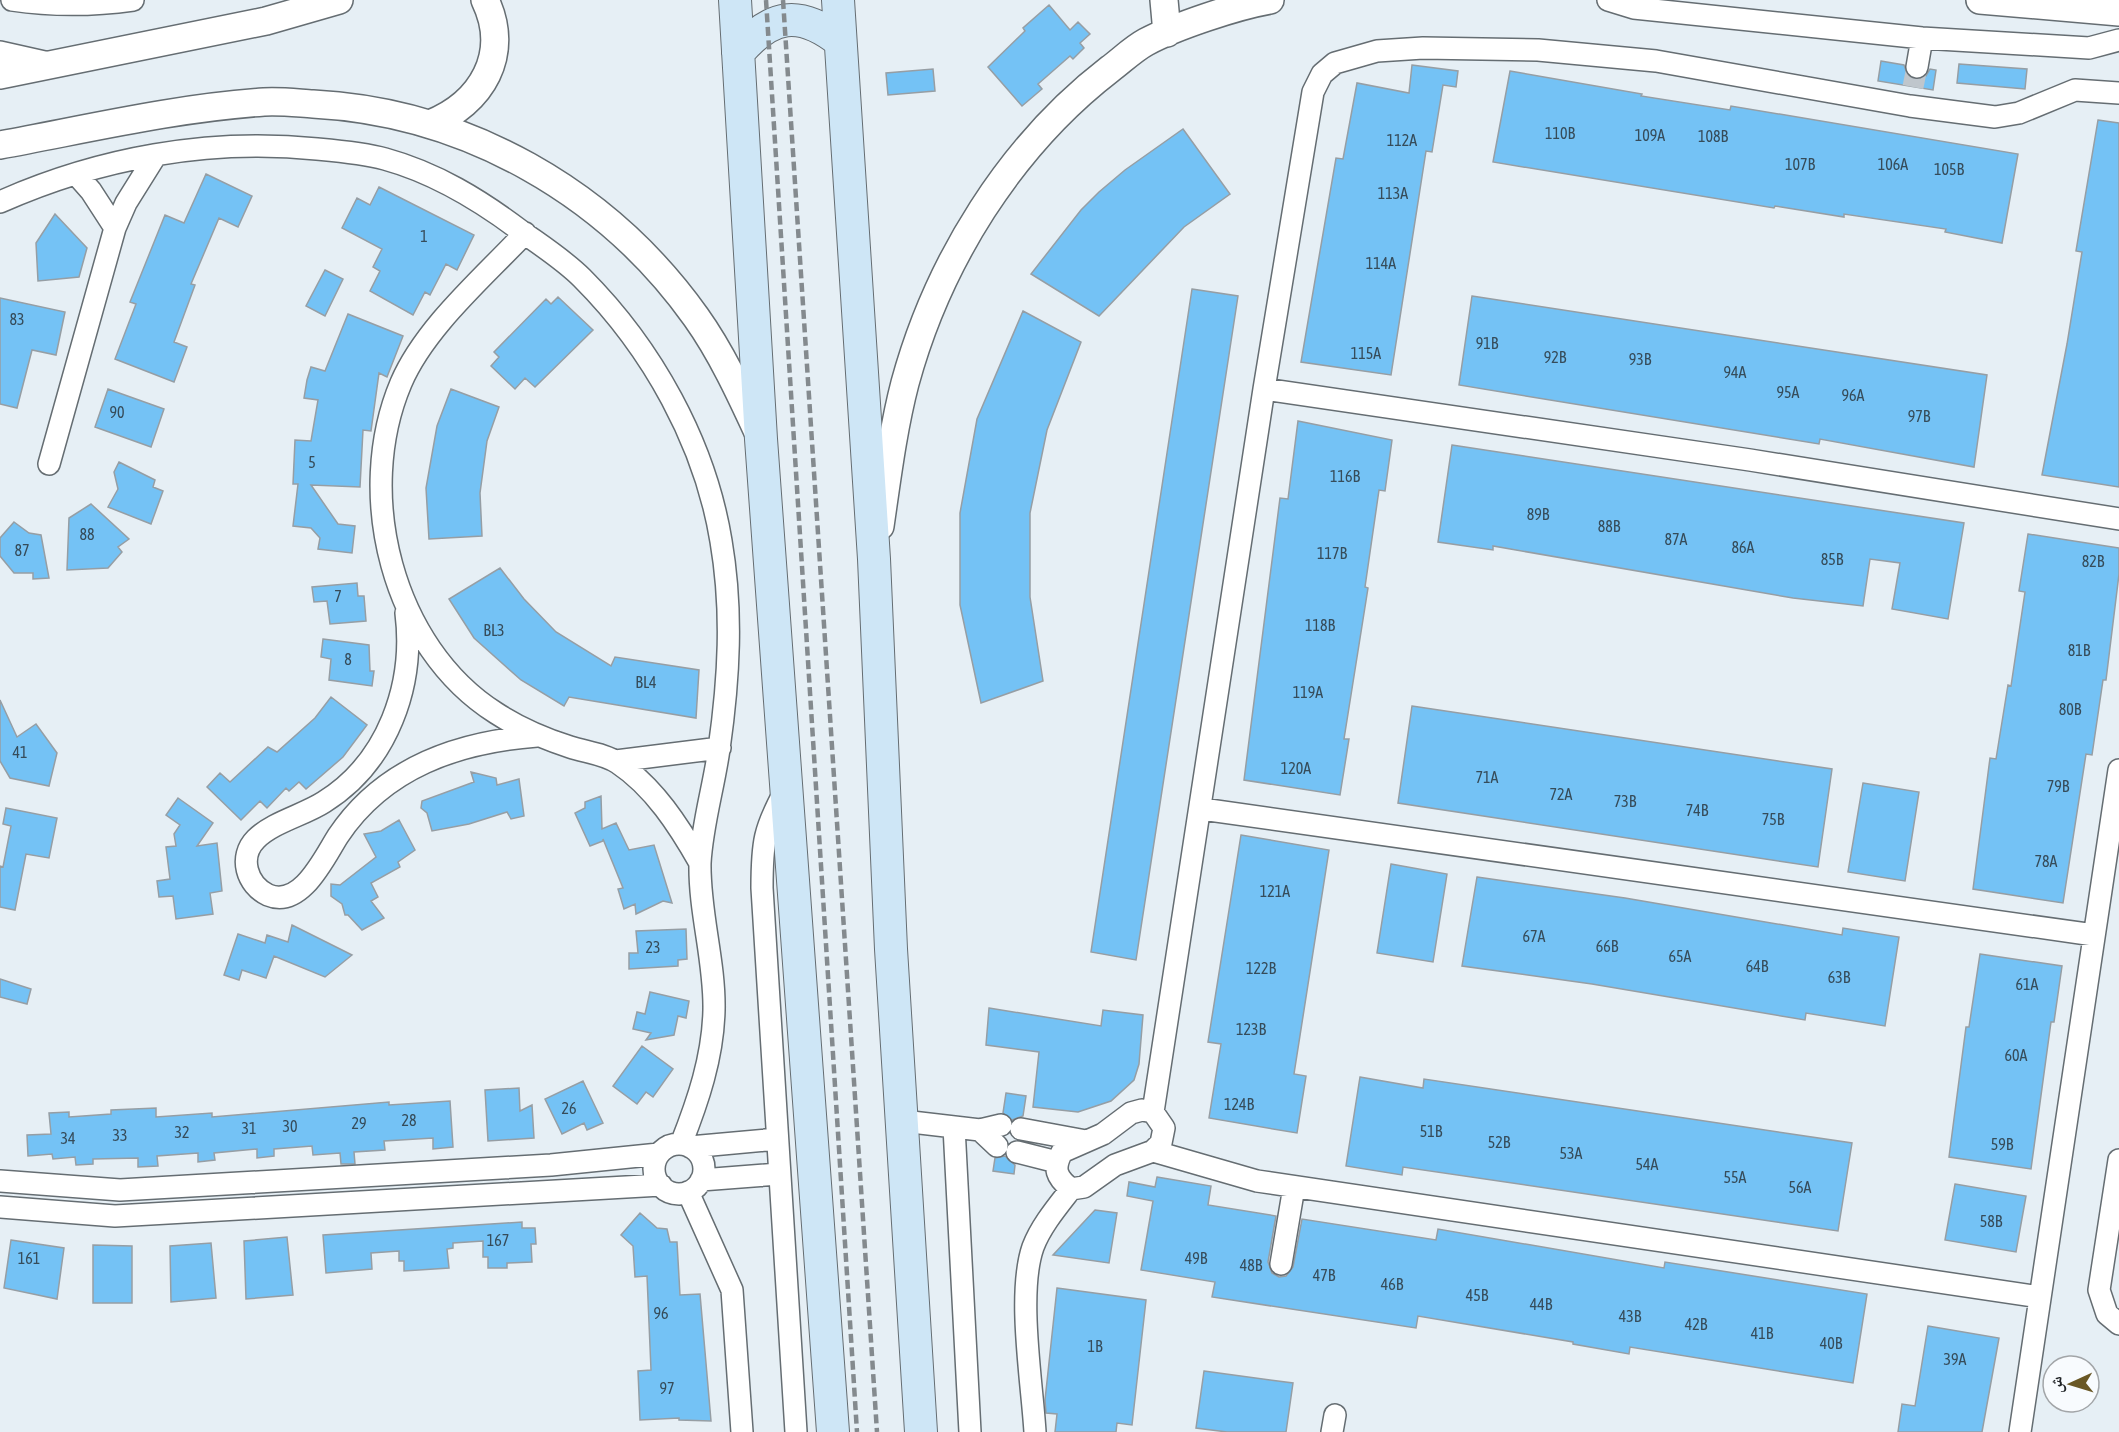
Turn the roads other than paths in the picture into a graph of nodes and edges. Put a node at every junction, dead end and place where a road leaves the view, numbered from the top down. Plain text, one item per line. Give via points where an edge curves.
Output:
1 (12, 0) edge
2 (133, 0) edge
3 (339, 0) edge
4 (485, 0) edge
5 (735, 0) edge
6 (838, 0) edge
7 (1164, 0) edge
8 (1270, 0) edge
9 (1608, 0) edge
10 (1980, 0) edge
11 (1204, 9) edge
12 (2119, 12) edge
13 (1167, 33) junction
14 (1922, 39) junction
15 (840, 40) junction
16 (2119, 40) edge
17 (0, 52) edge
18 (738, 53) junction
19 (53, 64) junction
20 (0, 75) edge
21 (1913, 87) junction
22 (2119, 93) edge
23 (430, 124) junction
24 (0, 145) edge
25 (156, 155) junction
26 (76, 174) junction
27 (0, 202) edge
28 (115, 228) junction
29 (525, 233) junction
30 (1264, 389) junction
31 (761, 439) junction
32 (49, 464) dead end
33 (2119, 519) edge
34 (874, 559) junction
35 (405, 603) junction
36 (538, 736) junction
37 (720, 748) junction
38 (616, 761) junction
39 (2119, 770) edge
40 (786, 788) junction
41 (1202, 808) junction
42 (700, 863) junction
43 (2094, 936) junction
44 (1154, 1112) junction
45 (903, 1121) junction
46 (954, 1127) junction
47 (980, 1130) junction
48 (777, 1139) junction
49 (1087, 1141) junction
50 (686, 1145) junction
51 (1153, 1151) junction
52 (659, 1154) junction
53 (2119, 1160) edge
54 (1057, 1162) junction
55 (779, 1174) junction
56 (0, 1181) edge
57 (661, 1185) junction
58 (694, 1186) junction
59 (1294, 1187) junction
60 (1071, 1189) junction
61 (0, 1207) edge
62 (1281, 1264) dead end
63 (2040, 1296) junction
64 (2119, 1324) edge
65 (742, 1432) edge
66 (796, 1432) edge
67 (833, 1432) edge
68 (921, 1432) edge
69 (970, 1432) edge
70 (1035, 1432) edge
71 (2020, 1432) edge

1 - 2 street via 94,5
3 - 19 street via 266,21
4 - 23 street via 495,30 489,70 480,89 466,104
5 - 18 main road
6 - 15 main road
7 - 13 street
8 - 11 street
9 - 14 street via 1634,8
10 - 12 street
11 - 13 street
13 - 34 street via 1144,43 1089,86 1039,136 995,191 957,252 927,316 905,383
14 - 16 street via 2089,48
14 - 21 street
15 - 18 main road via 821,26 792,20 760,31
15 - 34 main road
17 - 19 street
18 - 31 main road
19 - 20 street
21 - 22 street via 1995,117 2019,113 2075,90
21 - 30 street via 1588,53 1423,48 1377,51 1335,63 1322,74 1313,92
23 - 24 street via 349,106 266,102 175,112
23 - 31 street via 505,152 579,198 643,253 696,317 738,389
25 - 26 street
25 - 28 street via 126,202
25 - 29 street via 228,146 279,145 384,159 437,178 486,205
26 - 27 street
26 - 28 street
28 - 32 street
29 - 35 street via 429,336 401,381 384,431 379,483 384,536
29 - 37 street via 579,275 621,319 656,369 705,479 720,537 729,596 730,656
30 - 33 street
30 - 41 street
31 - 40 main road
34 - 45 main road via 891,950
35 - 36 street via 428,645 458,682 495,713
35 - 36 street via 409,640 406,678 396,715 378,748 354,777 325,801 257,838 248,851 246,865 250,880 260,891 273,897 288,896 301,889 346,825 376,793 412,768 452,750 494,739
36 - 38 street
37 - 38 street
37 - 42 street
38 - 42 street via 650,790 678,825
39 - 43 street
40 - 48 street via 767,823 762,852
40 - 67 main road
41 - 43 street
41 - 44 street
42 - 50 street via 714,1008 709,1055
43 - 63 street
44 - 49 street via 1131,1113
44 - 51 street via 1164,1135
45 - 46 street
45 - 68 main road
46 - 47 street
46 - 69 street
47 - 49 street via 1011,1127
47 - 54 street via 1007,1149
48 - 50 street
48 - 55 street
49 - 54 street via 1062,1152
50 - 52 street via 667,1147
50 - 58 street via 702,1161
51 - 59 street via 1257,1181
51 - 60 street via 1115,1165 1084,1187
52 - 56 street via 551,1165 120,1190
52 - 57 street via 654,1170
53 - 64 street via 2099,1290 2107,1314
54 - 60 street via 1058,1177
55 - 58 street
55 - 66 street
57 - 58 street via 676,1193
57 - 61 street via 115,1216
58 - 65 street via 732,1290
59 - 62 street
59 - 63 street
60 - 70 street via 1039,1232 1028,1266 1026,1291
63 - 71 street

